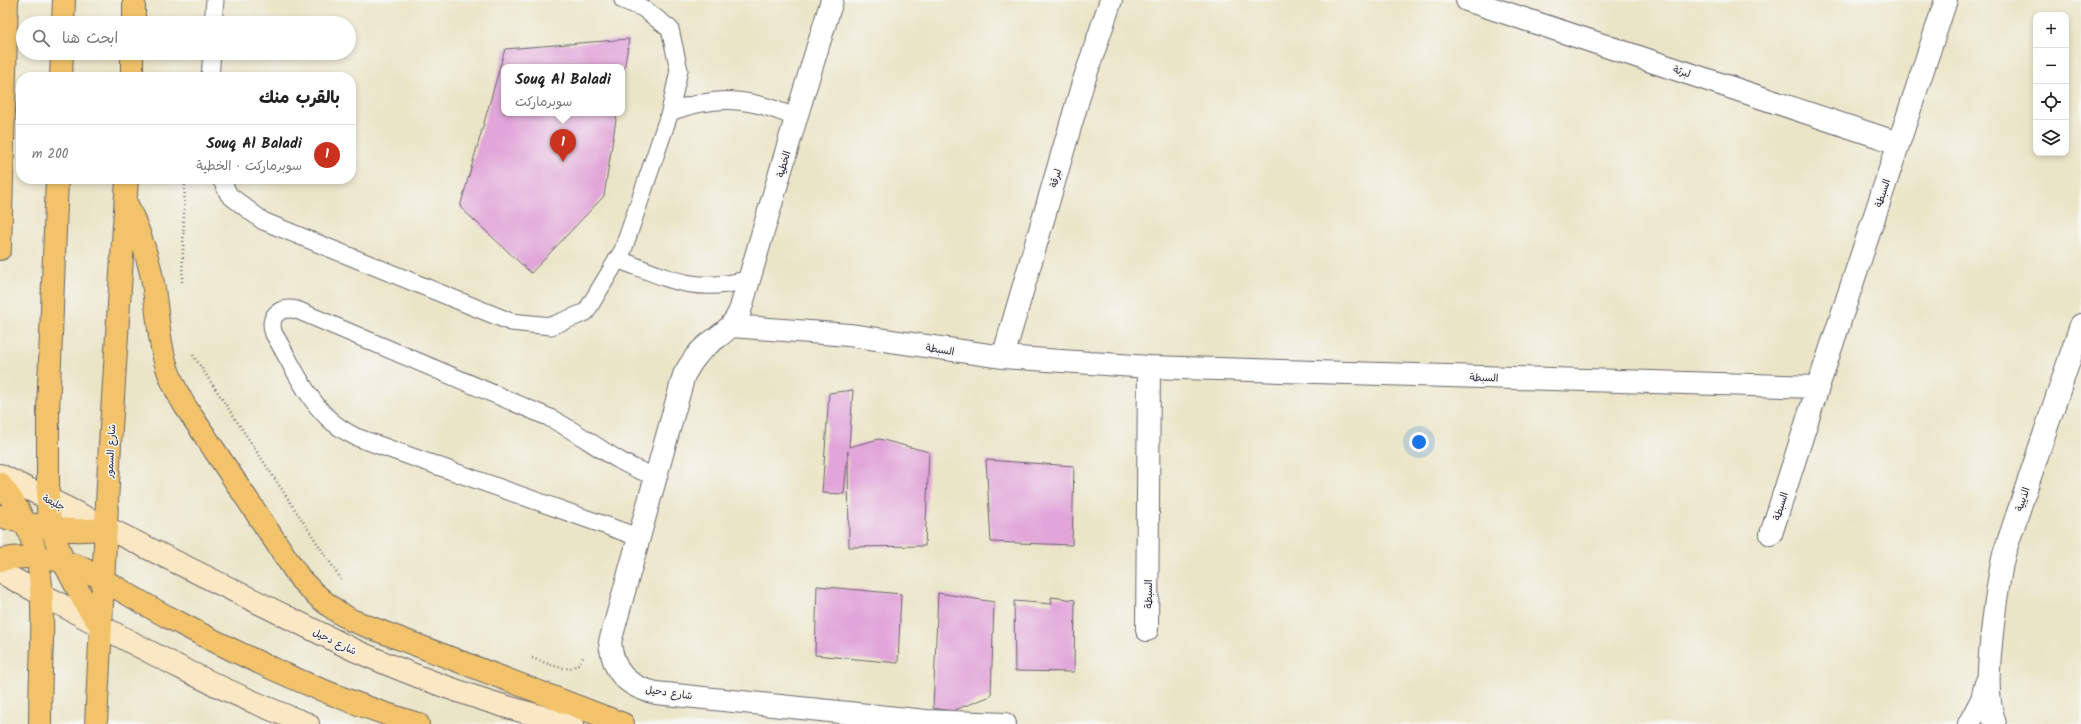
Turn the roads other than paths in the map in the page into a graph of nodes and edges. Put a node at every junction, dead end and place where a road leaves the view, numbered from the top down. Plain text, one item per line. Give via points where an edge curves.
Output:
1 (7, 0) edge
2 (64, 0) edge
3 (134, 0) edge
4 (215, 0) edge
5 (623, 0) edge
6 (832, 0) edge
7 (1111, 0) edge
8 (1467, 0) edge
9 (1946, 0) edge
10 (63, 16) edge
11 (134, 16) edge
12 (214, 16) edge
13 (62, 60) edge
14 (132, 60) edge
15 (211, 60) edge
16 (61, 72) edge
17 (132, 72) edge
18 (210, 72) edge
19 (670, 112) junction
20 (796, 118) junction
21 (1898, 143) junction
22 (57, 184) edge
23 (127, 184) edge
24 (224, 184) edge
25 (126, 202) junction
26 (0, 249) edge
27 (617, 259) junction
28 (750, 279) junction
29 (2081, 325) edge
30 (732, 326) junction
31 (1003, 357) junction
32 (2075, 360) edge
33 (1150, 367) junction
34 (1818, 387) junction
35 (0, 475) edge
36 (655, 476) junction
37 (0, 484) edge
38 (47, 498) junction
39 (0, 516) edge
40 (26, 524) junction
41 (107, 528) junction
42 (52, 529) junction
43 (1771, 534) dead end
44 (638, 537) junction
45 (38, 557) junction
46 (0, 560) edge
47 (64, 561) junction
48 (0, 572) edge
49 (104, 581) junction
50 (43, 594) junction
51 (100, 625) junction
52 (1147, 630) dead end
53 (1988, 678) junction
54 (40, 724) edge
55 (96, 724) edge
56 (308, 724) edge
57 (418, 724) edge
58 (573, 724) edge
59 (624, 724) edge
60 (1005, 724) edge
61 (1970, 724) edge
62 (1995, 724) edge

1 - 26 main road
2 - 10 main road
3 - 11 main road
4 - 12 lane
5 - 19 lane via 643,8 670,30 679,70
6 - 20 street, الخطية
7 - 31 street, لبرقة via 1082,86
8 - 21 street, لبرثة
9 - 21 street, السبطة
13 - 16 main road
14 - 17 main road
15 - 18 lane
19 - 20 lane via 695,103 747,101 772,107
19 - 27 lane via 623,250
20 - 28 street, الخطية
21 - 34 street, السبطة
22 - 38 main road
23 - 25 main road, شارع السمور
24 - 27 lane via 229,195 263,221 511,322 551,326 586,312
25 - 41 main road, شارع السمور
25 - 59 main road via 147,256 163,360 171,382 297,574 316,596 332,609 357,623
27 - 28 lane via 690,285 717,287
28 - 30 street, الخطية via 740,311
29 - 32 street, الذيبية
30 - 31 street, السبطة via 848,335
30 - 36 street, شارع دحيل via 696,354 684,375
31 - 33 street, السبطة
32 - 53 street, الذيبية via 2004,554 1996,593
33 - 34 street, السبطة
33 - 52 street, السبطة
34 - 43 street, السبطة
35 - 38 main road, جليعة
36 - 44 street, شارع دحيل
36 - 44 lane via 628,466 570,428 548,417 297,310 281,309 274,315 271,328 274,334 316,404 327,418 341,429 356,437
37 - 40 main road
38 - 41 main road, جليعة
38 - 42 main road
39 - 40 main road
40 - 42 main road
40 - 45 main road
41 - 42 main road via 89,531
41 - 49 main road, شارع السمور
41 - 58 main road, شارع دحيل via 403,672 504,706
42 - 47 main road
44 - 60 street, شارع دحيل via 610,642 612,657 618,670 628,681 642,689 656,693 926,721
45 - 46 main road
45 - 47 main road
45 - 50 main road
47 - 49 main road
47 - 51 main road via 77,589
48 - 50 main road
49 - 51 main road, شارع السمور
49 - 57 main road via 171,619 245,656 328,692
50 - 51 main road
50 - 54 main road
51 - 55 main road, شارع السمور
51 - 56 main road via 219,687
53 - 61 street, الذيبية via 1982,699
53 - 62 street, الذيبية via 1989,699

